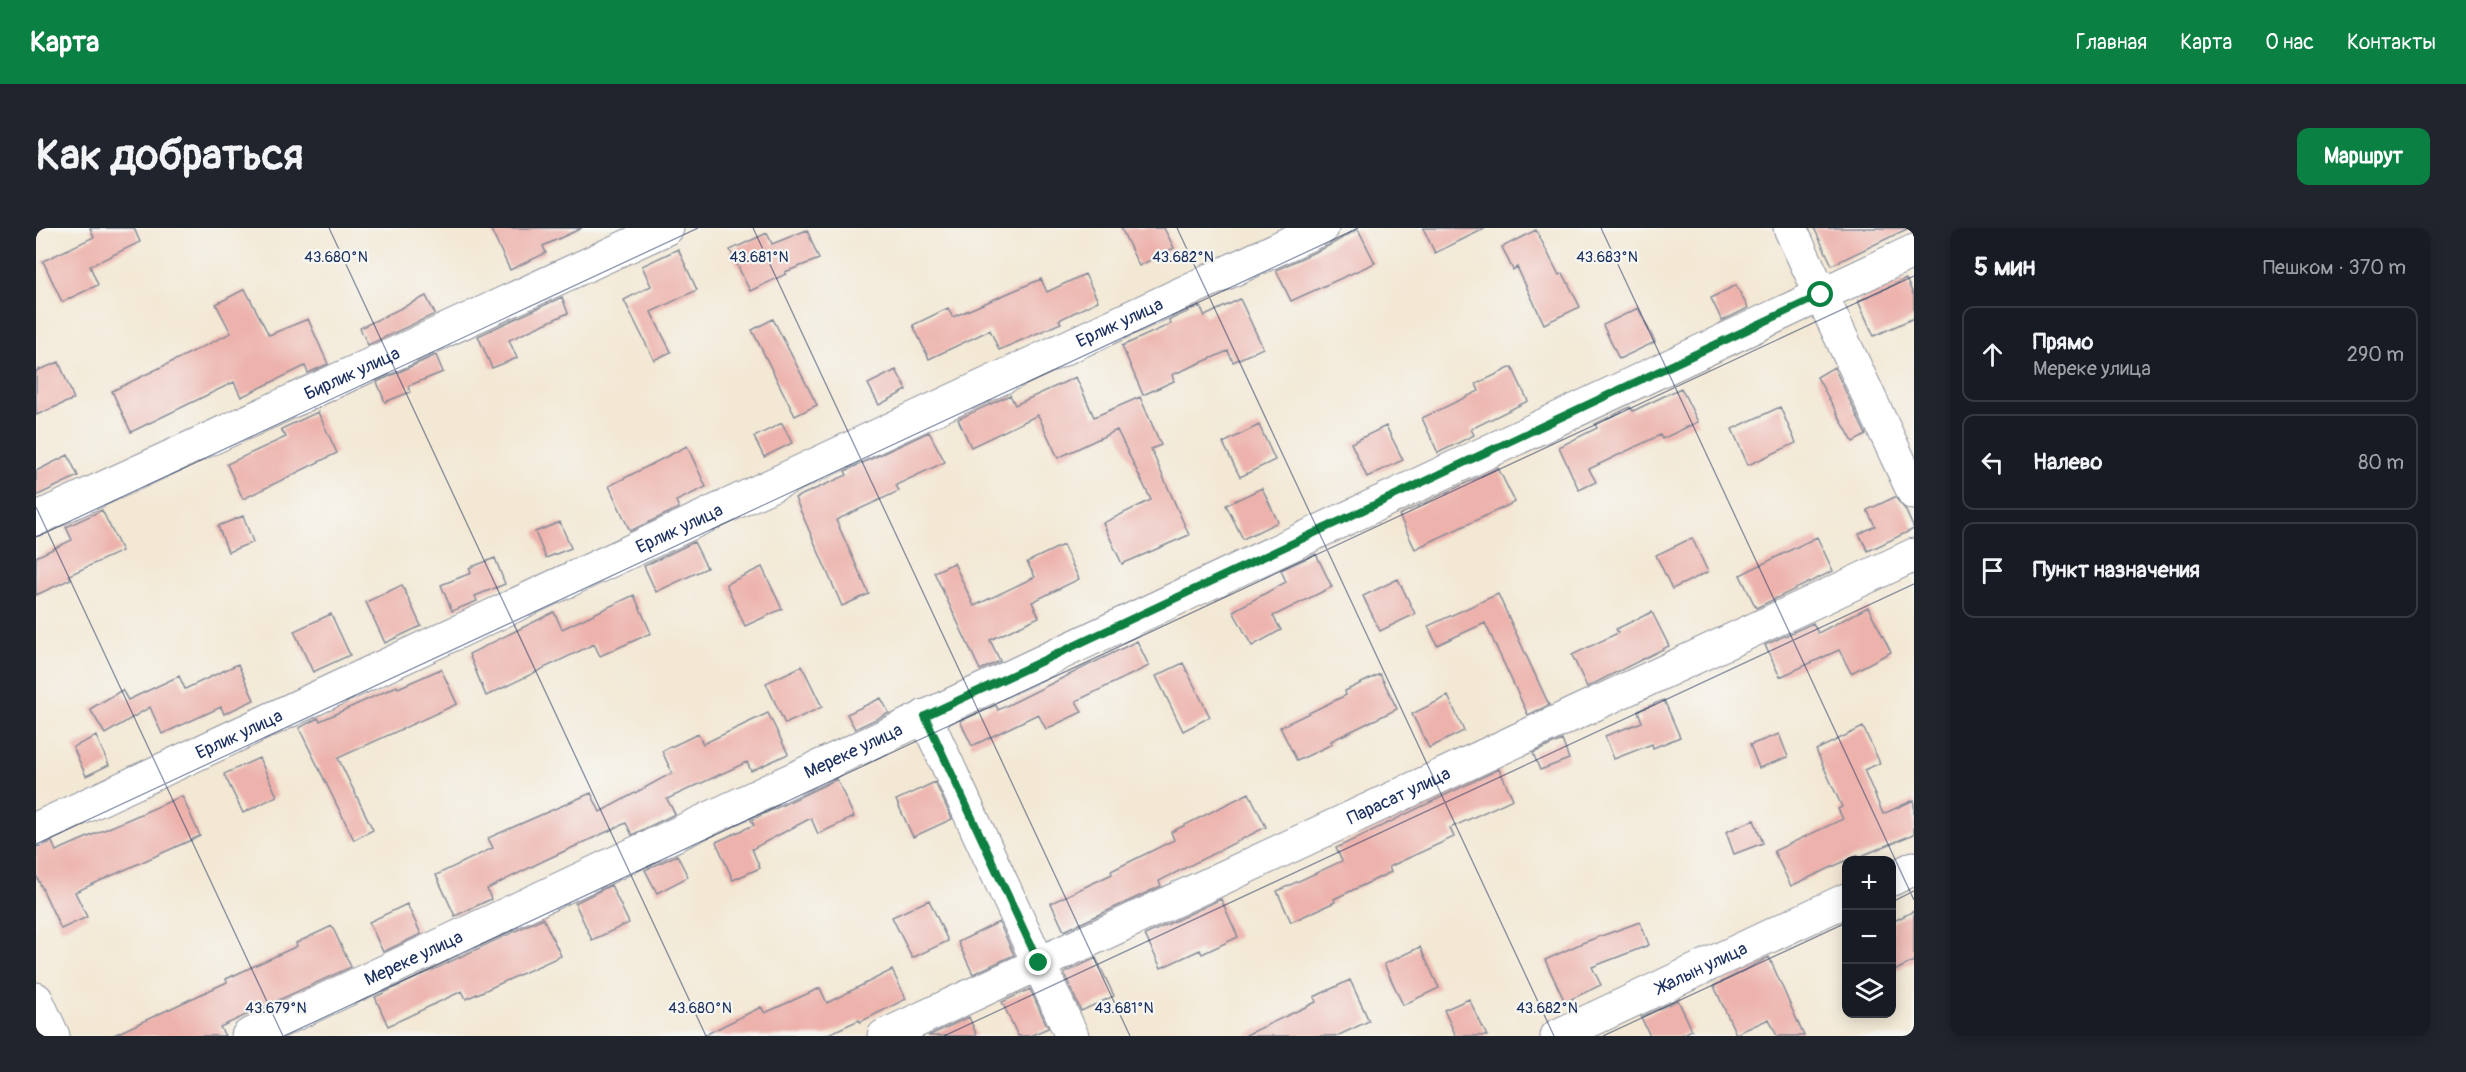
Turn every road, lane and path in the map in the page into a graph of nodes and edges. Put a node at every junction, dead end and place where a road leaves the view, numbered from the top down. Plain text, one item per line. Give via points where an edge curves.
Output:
1 (667, 228) edge
2 (1322, 228) edge
3 (1790, 228) edge
4 (1914, 251) edge
5 (1821, 295) junction
6 (1914, 493) edge
7 (36, 519) edge
8 (1914, 555) edge
9 (925, 716) junction
10 (36, 829) edge
11 (1914, 868) edge
12 (1896, 877) edge
13 (1842, 902) edge
14 (1039, 963) junction
15 (248, 1036) edge
16 (884, 1036) edge
17 (1072, 1036) edge
18 (1557, 1036) edge

1 - 7 street, Бирлик улица
2 - 10 street, Ерлик улица
3 - 5 street
4 - 5 street, Мереке улица
5 - 6 street
5 - 9 street, Мереке улица
8 - 14 street, Парасат улица
9 - 14 street
9 - 15 street, Мереке улица
11 - 12 street
13 - 18 street, Жалын улица
14 - 16 street, Парасат улица
14 - 17 street

